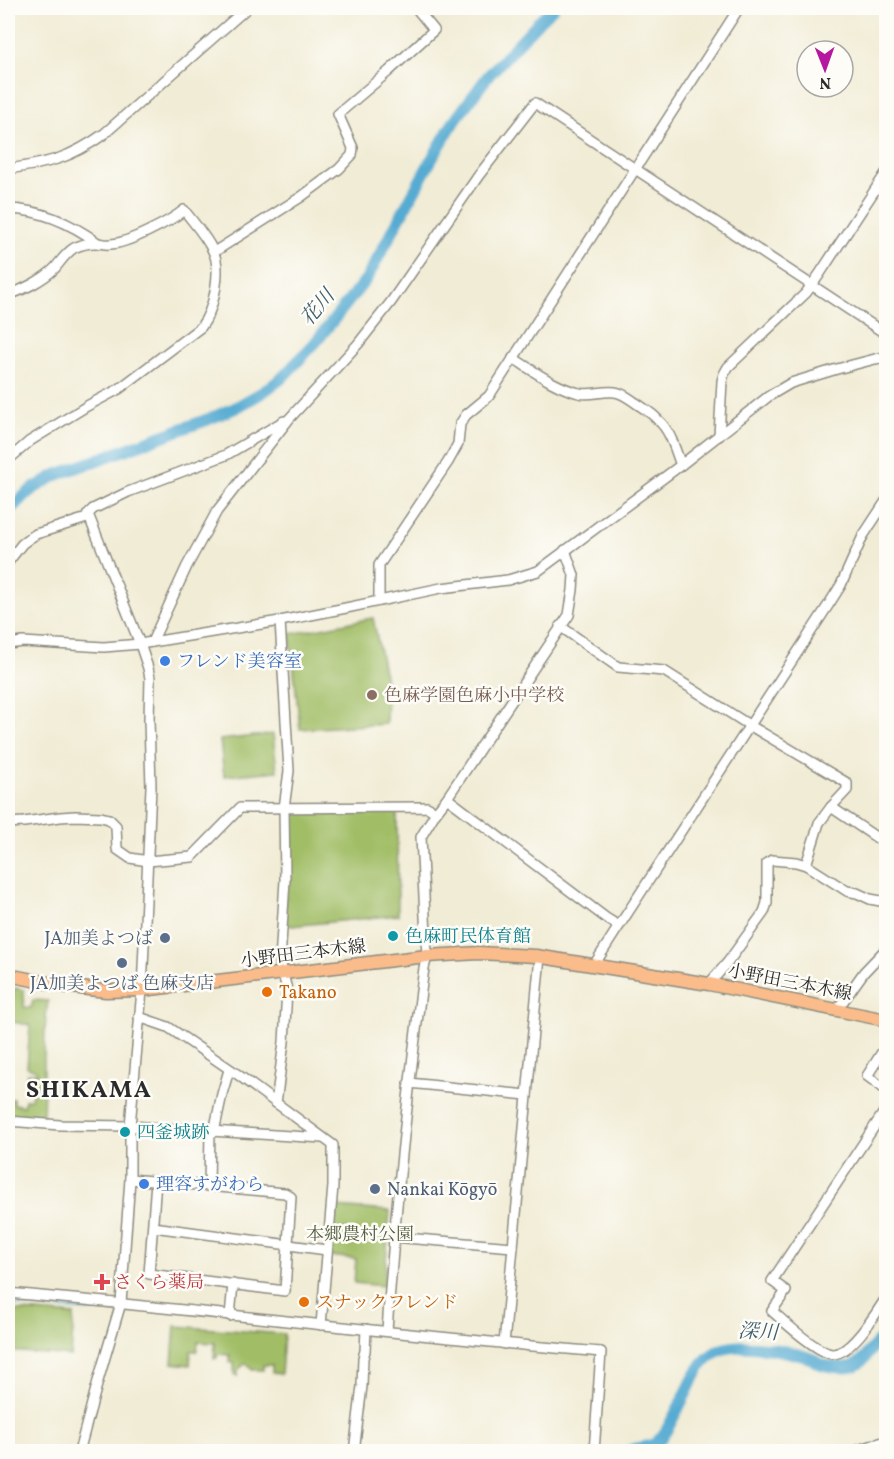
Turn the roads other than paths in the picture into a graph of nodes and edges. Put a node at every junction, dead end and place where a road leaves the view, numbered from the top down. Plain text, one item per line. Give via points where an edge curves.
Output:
1 (246, 8) edge
2 (416, 8) edge
3 (740, 8) edge
4 (8, 169) edge
5 (635, 169) junction
6 (886, 172) edge
7 (8, 209) edge
8 (98, 243) junction
9 (214, 252) junction
10 (812, 286) junction
11 (8, 296) edge
12 (886, 334) edge
13 (886, 357) edge
14 (513, 358) junction
15 (289, 419) junction
16 (719, 436) junction
17 (8, 460) edge
18 (681, 465) junction
19 (886, 501) edge
20 (87, 514) junction
21 (565, 550) junction
22 (8, 562) edge
23 (379, 601) junction
24 (280, 621) junction
25 (560, 626) junction
26 (152, 642) junction
27 (8, 644) edge
28 (140, 644) junction
29 (749, 726) junction
30 (447, 798) junction
31 (831, 807) junction
32 (284, 808) junction
33 (436, 812) junction
34 (8, 822) edge
35 (886, 844) edge
36 (148, 861) junction
37 (806, 865) junction
38 (886, 902) edge
39 (619, 926) junction
40 (886, 949) edge
41 (427, 956) junction
42 (540, 956) junction
43 (594, 965) junction
44 (284, 973) junction
45 (8, 975) edge
46 (709, 984) junction
47 (142, 990) junction
48 (837, 1010) junction
49 (139, 1017) junction
50 (886, 1020) edge
51 (886, 1046) edge
52 (230, 1070) junction
53 (409, 1083) junction
54 (886, 1090) edge
55 (527, 1095) junction
56 (276, 1103) junction
57 (886, 1109) edge
58 (8, 1121) edge
59 (130, 1126) junction
60 (212, 1131) junction
61 (326, 1138) junction
62 (130, 1179) junction
63 (156, 1181) junction
64 (209, 1186) junction
65 (153, 1227) junction
66 (393, 1237) junction
67 (288, 1245) junction
68 (513, 1247) junction
69 (327, 1250) junction
70 (233, 1284) junction
71 (8, 1293) edge
72 (886, 1298) edge
73 (121, 1303) junction
74 (230, 1316) junction
75 (321, 1325) junction
76 (366, 1329) junction
77 (387, 1331) junction
78 (504, 1344) junction
79 (886, 1441) edge
80 (79, 1452) edge
81 (354, 1452) edge
82 (594, 1452) edge
83 (852, 1452) edge

1 - 4 street via 92,143 49,162
2 - 9 street via 434,30 338,114 353,148 352,155 301,197
3 - 5 street
5 - 10 street
5 - 14 street
5 - 15 street via 535,103 479,175 391,302
6 - 10 street
7 - 8 street via 44,214
8 - 9 street via 123,243 184,210
8 - 11 street via 71,250 48,274
9 - 17 street via 213,301 201,327 119,389 30,441
10 - 12 street
10 - 16 street via 728,367 722,381
13 - 16 street via 791,383
14 - 18 street via 567,390 581,394 619,393 632,401 663,425
14 - 23 street via 489,396 460,424 458,444 448,462 379,565
15 - 20 street via 226,456 128,492
15 - 26 street via 217,511
16 - 18 street
18 - 21 street
19 - 29 street via 863,536 835,595
20 - 22 street via 87,518 36,534
20 - 28 street
21 - 23 street via 538,571 508,580
21 - 25 street via 574,581 571,610
23 - 24 street
24 - 26 street
24 - 32 street via 289,771
25 - 29 street via 618,667 664,670
25 - 30 street
26 - 28 street
27 - 28 street
28 - 36 street via 150,678
29 - 31 street via 847,783 847,790
29 - 39 street
30 - 33 street
30 - 39 street
31 - 35 street
31 - 37 street via 819,823
32 - 33 street via 427,807
32 - 36 street via 240,808 192,857
32 - 44 street via 280,961
33 - 41 street via 421,837
34 - 36 street via 60,817 109,819 116,826 117,849 130,858
36 - 47 street
37 - 38 street via 847,891
37 - 46 street via 772,860 767,863 764,912
39 - 43 street
40 - 48 street via 861,975
41 - 42 main road, 小野田三本木線
41 - 44 main road, 小野田三本木線
41 - 53 street
42 - 43 main road, 小野田三本木線
42 - 55 street
43 - 46 main road, 小野田三本木線
44 - 47 main road, 小野田三本木線
44 - 56 street via 286,1024
45 - 47 main road, 小野田三本木線 via 106,991
46 - 48 main road, 小野田三本木線
47 - 49 street
48 - 50 main road, 小野田三本木線
49 - 52 street via 168,1027
49 - 59 street
51 - 54 street via 867,1076
52 - 56 street
52 - 60 street
53 - 55 street
53 - 66 street
55 - 68 street
56 - 61 street
57 - 72 street via 772,1281 786,1291 772,1311 815,1346 832,1354 852,1343
58 - 59 street
59 - 60 street
59 - 62 street
60 - 61 street
60 - 64 street
61 - 69 street via 333,1145
62 - 63 street
62 - 73 street
63 - 64 street
63 - 65 street
64 - 67 street via 285,1193 291,1197
65 - 67 street
65 - 70 street via 149,1274
66 - 68 street
66 - 77 street
67 - 69 street
67 - 70 street via 285,1291
68 - 78 street
69 - 75 street
70 - 74 street
71 - 73 street
73 - 74 street
73 - 80 street
74 - 75 street
75 - 76 street
76 - 77 street
76 - 81 street
77 - 78 street
78 - 82 street via 601,1352
79 - 83 street

